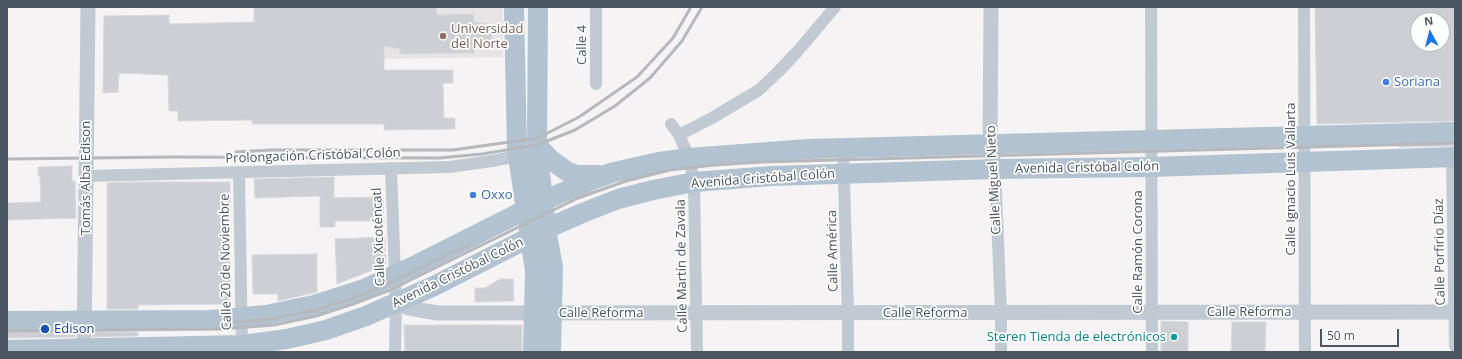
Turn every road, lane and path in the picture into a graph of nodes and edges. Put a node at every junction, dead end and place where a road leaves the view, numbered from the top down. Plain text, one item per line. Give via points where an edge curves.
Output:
1 (88, 7) edge
2 (514, 7) edge
3 (538, 7) edge
4 (596, 7) edge
5 (991, 7) edge
6 (1152, 7) edge
7 (1304, 7) edge
8 (833, 8) edge
9 (596, 84) dead end
10 (671, 124) dead end
11 (1455, 132) edge
12 (678, 135) junction
13 (1305, 137) junction
14 (1152, 141) junction
15 (538, 145) junction
16 (990, 145) junction
17 (843, 149) junction
18 (518, 156) junction
19 (689, 158) junction
20 (1454, 158) edge
21 (1305, 162) junction
22 (1152, 167) junction
23 (391, 168) junction
24 (995, 169) junction
25 (239, 172) junction
26 (611, 173) junction
27 (844, 174) junction
28 (86, 176) junction
29 (694, 182) junction
30 (535, 205) junction
31 (538, 234) junction
32 (395, 275) junction
33 (396, 303) junction
34 (848, 312) junction
35 (1152, 312) junction
36 (1304, 312) junction
37 (1455, 312) edge
38 (543, 313) junction
39 (696, 313) junction
40 (1001, 313) junction
41 (240, 318) junction
42 (85, 321) junction
43 (7, 322) edge
44 (1455, 346) edge
45 (242, 348) edge
46 (7, 350) edge
47 (84, 350) edge
48 (395, 352) edge
49 (533, 352) edge
50 (551, 352) edge
51 (697, 352) edge
52 (848, 352) edge
53 (1001, 352) edge
54 (1152, 352) edge
55 (1305, 352) edge

1 - 28 street, Tomás Alba Edison
2 - 18 main road
3 - 15 main road
4 - 9 street, Calle 4
5 - 16 street, Calle Miguel Nieto
6 - 14 street, Calle Ramón Corona
7 - 13 street, Calle Ignacio Luis Vallarta
8 - 12 street via 793,57 759,90
10 - 12 street, Calle Martín de Zavala
11 - 13 main road, Avenida Cristóbal Colón
12 - 19 street, Calle Martín de Zavala
13 - 14 main road, Avenida Cristóbal Colón
13 - 21 street, Calle Ignacio Luis Vallarta
14 - 16 main road, Avenida Cristóbal Colón
14 - 22 street, Calle Ramón Corona
15 - 18 street, Prolongación Cristóbal Colón
15 - 26 main road via 550,160 568,172 587,176
15 - 30 main road
16 - 17 main road, Avenida Cristóbal Colón
16 - 24 street, Calle Miguel Nieto
17 - 19 main road, Avenida Cristóbal Colón via 752,152
17 - 27 street, Calle América
18 - 23 street, Prolongación Cristóbal Colón via 448,167
18 - 30 main road
19 - 26 main road, Avenida Cristóbal Colón
19 - 29 street, Calle Martín de Zavala
20 - 21 main road, Avenida Cristóbal Colón
20 - 37 street, Calle Porfirio Díaz
21 - 22 main road, Avenida Cristóbal Colón
21 - 36 street, Calle Ignacio Luis Vallarta
22 - 24 main road, Avenida Cristóbal Colón
22 - 35 street, Calle Ramón Corona
23 - 25 street, Prolongación Cristóbal Colón
23 - 32 street, Calle Xicoténcatl
24 - 27 main road, Avenida Cristóbal Colón
24 - 40 street, Calle Miguel Nieto
25 - 28 street, Prolongación Cristóbal Colón
25 - 41 street, Calle 20 de Noviembre
26 - 30 main road, Avenida Cristóbal Colón
27 - 29 main road, Avenida Cristóbal Colón via 764,176
27 - 34 street, Calle América
28 - 42 street, Tomás Alba Edison
29 - 31 main road, Avenida Cristóbal Colón via 618,199
29 - 39 street, Calle Martín de Zavala
30 - 31 main road
30 - 32 main road, Avenida Cristóbal Colón
31 - 33 main road, Avenida Cristóbal Colón
31 - 38 main road via 552,268
32 - 33 street, Calle Xicoténcatl
32 - 41 main road, Avenida Cristóbal Colón via 314,306
33 - 38 street, Calle Reforma via 437,313
33 - 45 main road, Avenida Cristóbal Colón via 326,330
33 - 48 street, Calle Xicoténcatl
34 - 39 street, Calle Reforma
34 - 40 street, Calle Reforma
34 - 52 street, Calle América
35 - 36 street, Calle Reforma
35 - 40 street, Calle Reforma
35 - 54 street, Calle Ramón Corona
36 - 37 street, Calle Reforma
36 - 55 street, Calle Ignacio Luis Vallarta
37 - 44 street, Calle Porfirio Díaz
38 - 39 street, Calle Reforma
38 - 49 main road
38 - 50 main road
39 - 51 street, Calle Martín de Zavala
40 - 53 street, Calle Miguel Nieto
41 - 42 main road, Avenida Cristóbal Colón
41 - 45 street, Calle 20 de Noviembre
42 - 43 main road, Avenida Cristóbal Colón
42 - 47 street, Tomás Alba Edison
45 - 47 main road, Avenida Cristóbal Colón
46 - 47 main road, Avenida Cristóbal Colón

